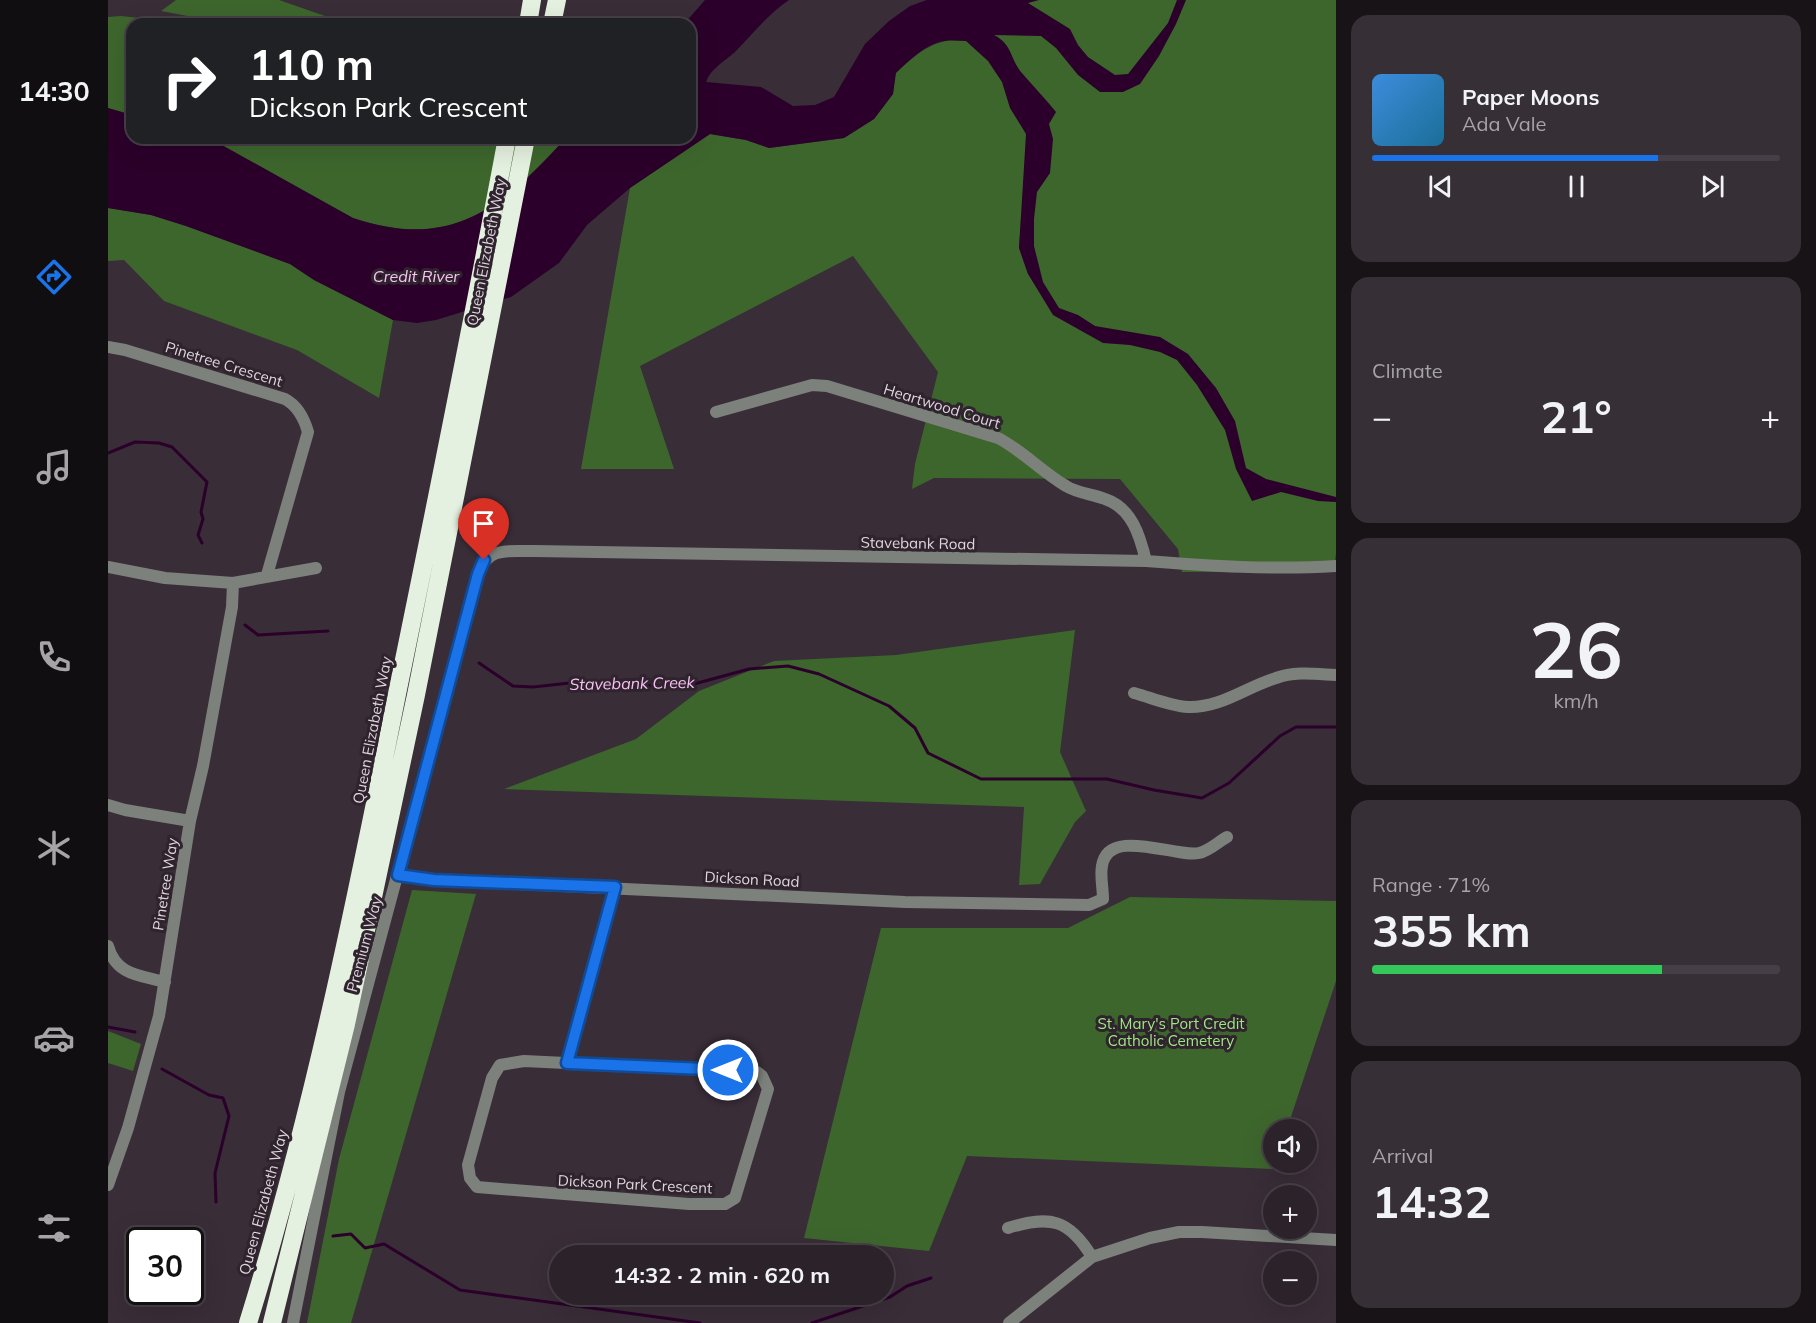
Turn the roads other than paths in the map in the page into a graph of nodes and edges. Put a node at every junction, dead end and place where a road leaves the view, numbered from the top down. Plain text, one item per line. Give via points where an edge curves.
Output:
1 (532, 0) edge
2 (557, 0) edge
3 (529, 18) edge
4 (553, 18) edge
5 (506, 144) edge
6 (525, 144) edge
7 (108, 347) edge
8 (465, 406) junction
9 (716, 412) dead end
10 (500, 552) joint
11 (1146, 561) junction
12 (1336, 566) edge
13 (108, 567) edge
14 (316, 568) dead end
15 (267, 575) junction
16 (232, 583) junction
17 (1336, 675) edge
18 (1134, 693) dead end
19 (108, 806) edge
20 (190, 821) junction
21 (1227, 837) dead end
22 (398, 875) junction
23 (615, 887) junction
24 (108, 946) edge
25 (165, 982) junction
26 (567, 1063) junction
27 (108, 1185) edge
28 (1008, 1228) dead end
29 (1336, 1240) edge
30 (1092, 1257) junction
31 (248, 1323) edge
32 (272, 1323) edge
33 (292, 1323) edge
34 (1009, 1323) edge

1 - 3 highway
2 - 4 highway
5 - 8 highway, Queen Elizabeth Way
6 - 8 highway, Queen Elizabeth Way
7 - 15 street, Pinetree Crescent via 294,404 308,432
8 - 31 highway, Queen Elizabeth Way via 344,954
8 - 32 highway, Queen Elizabeth Way via 417,695 348,1013
9 - 11 street, Heartwood Court via 800,387 820,385 998,438 1068,488 1108,500 1121,509 1138,531
10 - 11 street, Stavebank Road
10 - 22 street, Premium Way via 484,560 478,574
11 - 12 street, Stavebank Road via 1215,567
13 - 16 street via 165,578
14 - 15 street
15 - 16 street
16 - 20 street, Pinetree Way via 232,607
17 - 18 street via 1279,676 1225,701 1203,706 1178,705
19 - 20 street
20 - 25 street, Pinetree Way
21 - 23 street, Dickson Road via 1198,853 1150,846 1110,851 1102,865 1103,898 1089,905 893,902
22 - 23 street, Dickson Road via 434,880
22 - 33 street, Premium Way via 335,1111
23 - 26 street
24 - 25 street via 124,970
25 - 27 street, Pinetree Way via 144,1071
26 - 26 street, Dickson Park Crescent via 524,1061 500,1065 492,1077 468,1165 470,1178 477,1187 689,1204 724,1204 735,1198 768,1089 762,1076 744,1069
28 - 30 street via 1031,1221 1056,1222 1081,1239
29 - 30 street via 1179,1232
30 - 34 street

